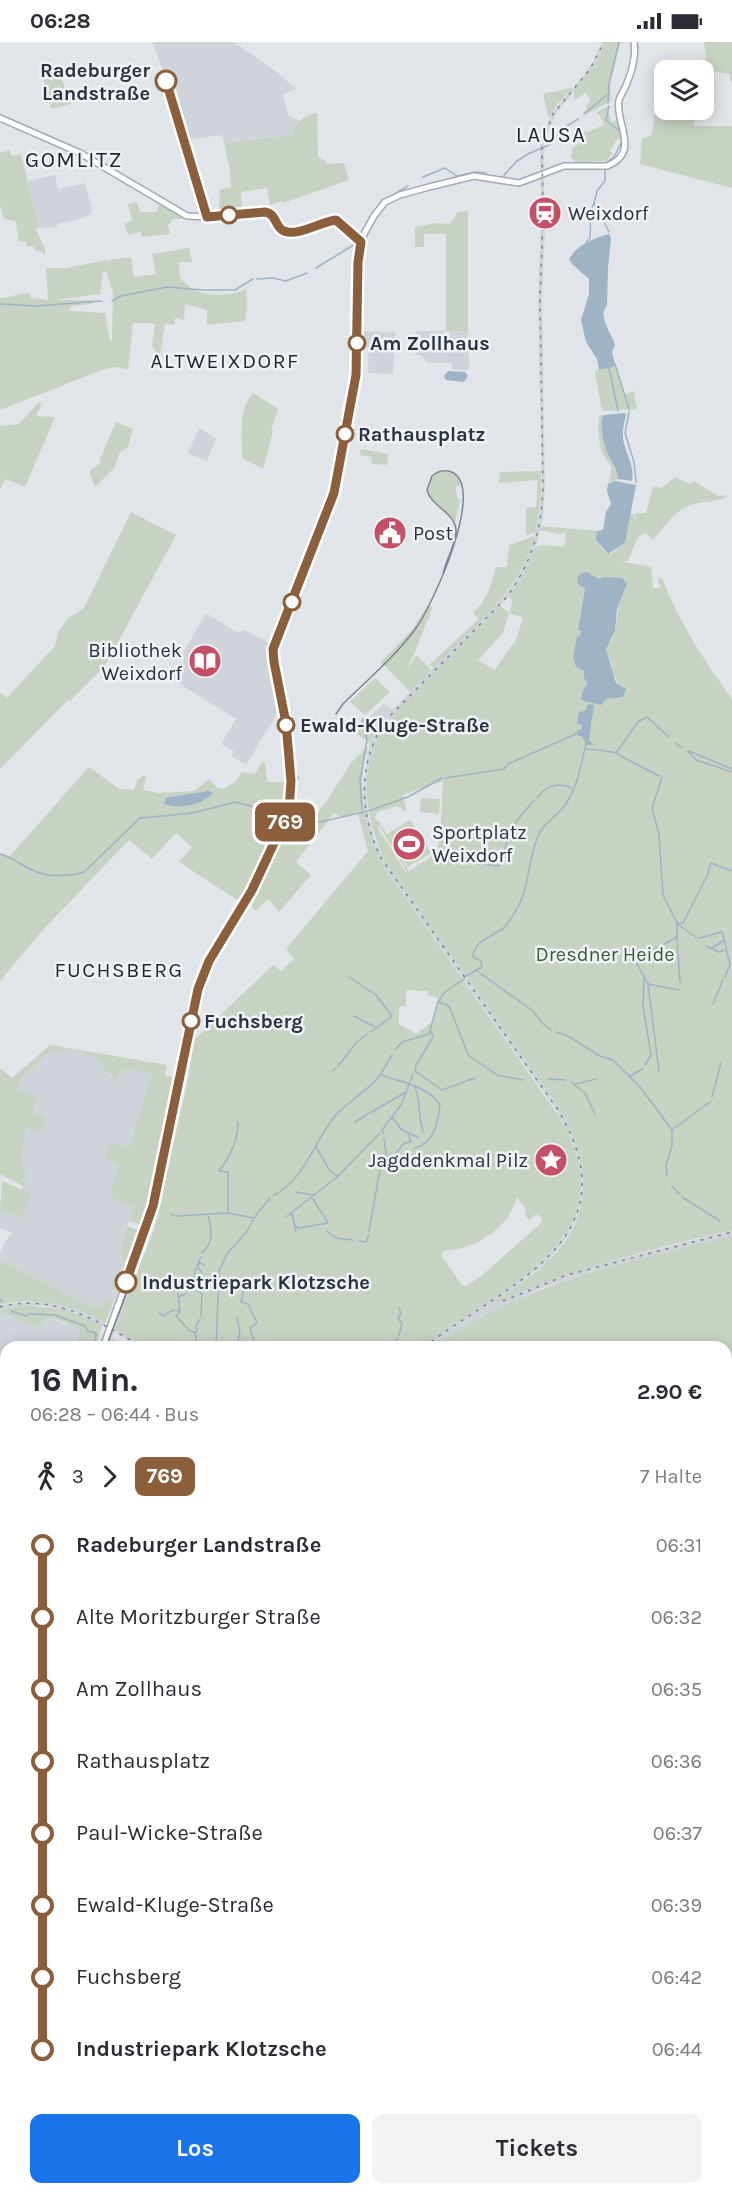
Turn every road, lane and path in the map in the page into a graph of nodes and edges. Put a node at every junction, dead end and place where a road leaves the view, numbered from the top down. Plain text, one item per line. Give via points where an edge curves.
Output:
1 (634, 42) edge
2 (0, 118) edge
3 (361, 242) junction
4 (105, 1341) edge

1 - 3 main road via 631,70 618,104 625,142 613,163 564,166 516,183 469,177 400,195 382,206
2 - 3 main road via 80,153 187,216 265,212 273,215 286,232 309,230 336,220
3 - 4 main road via 356,375 334,493 273,649 286,723 291,781 289,811 252,890 209,961 198,989 151,1214

